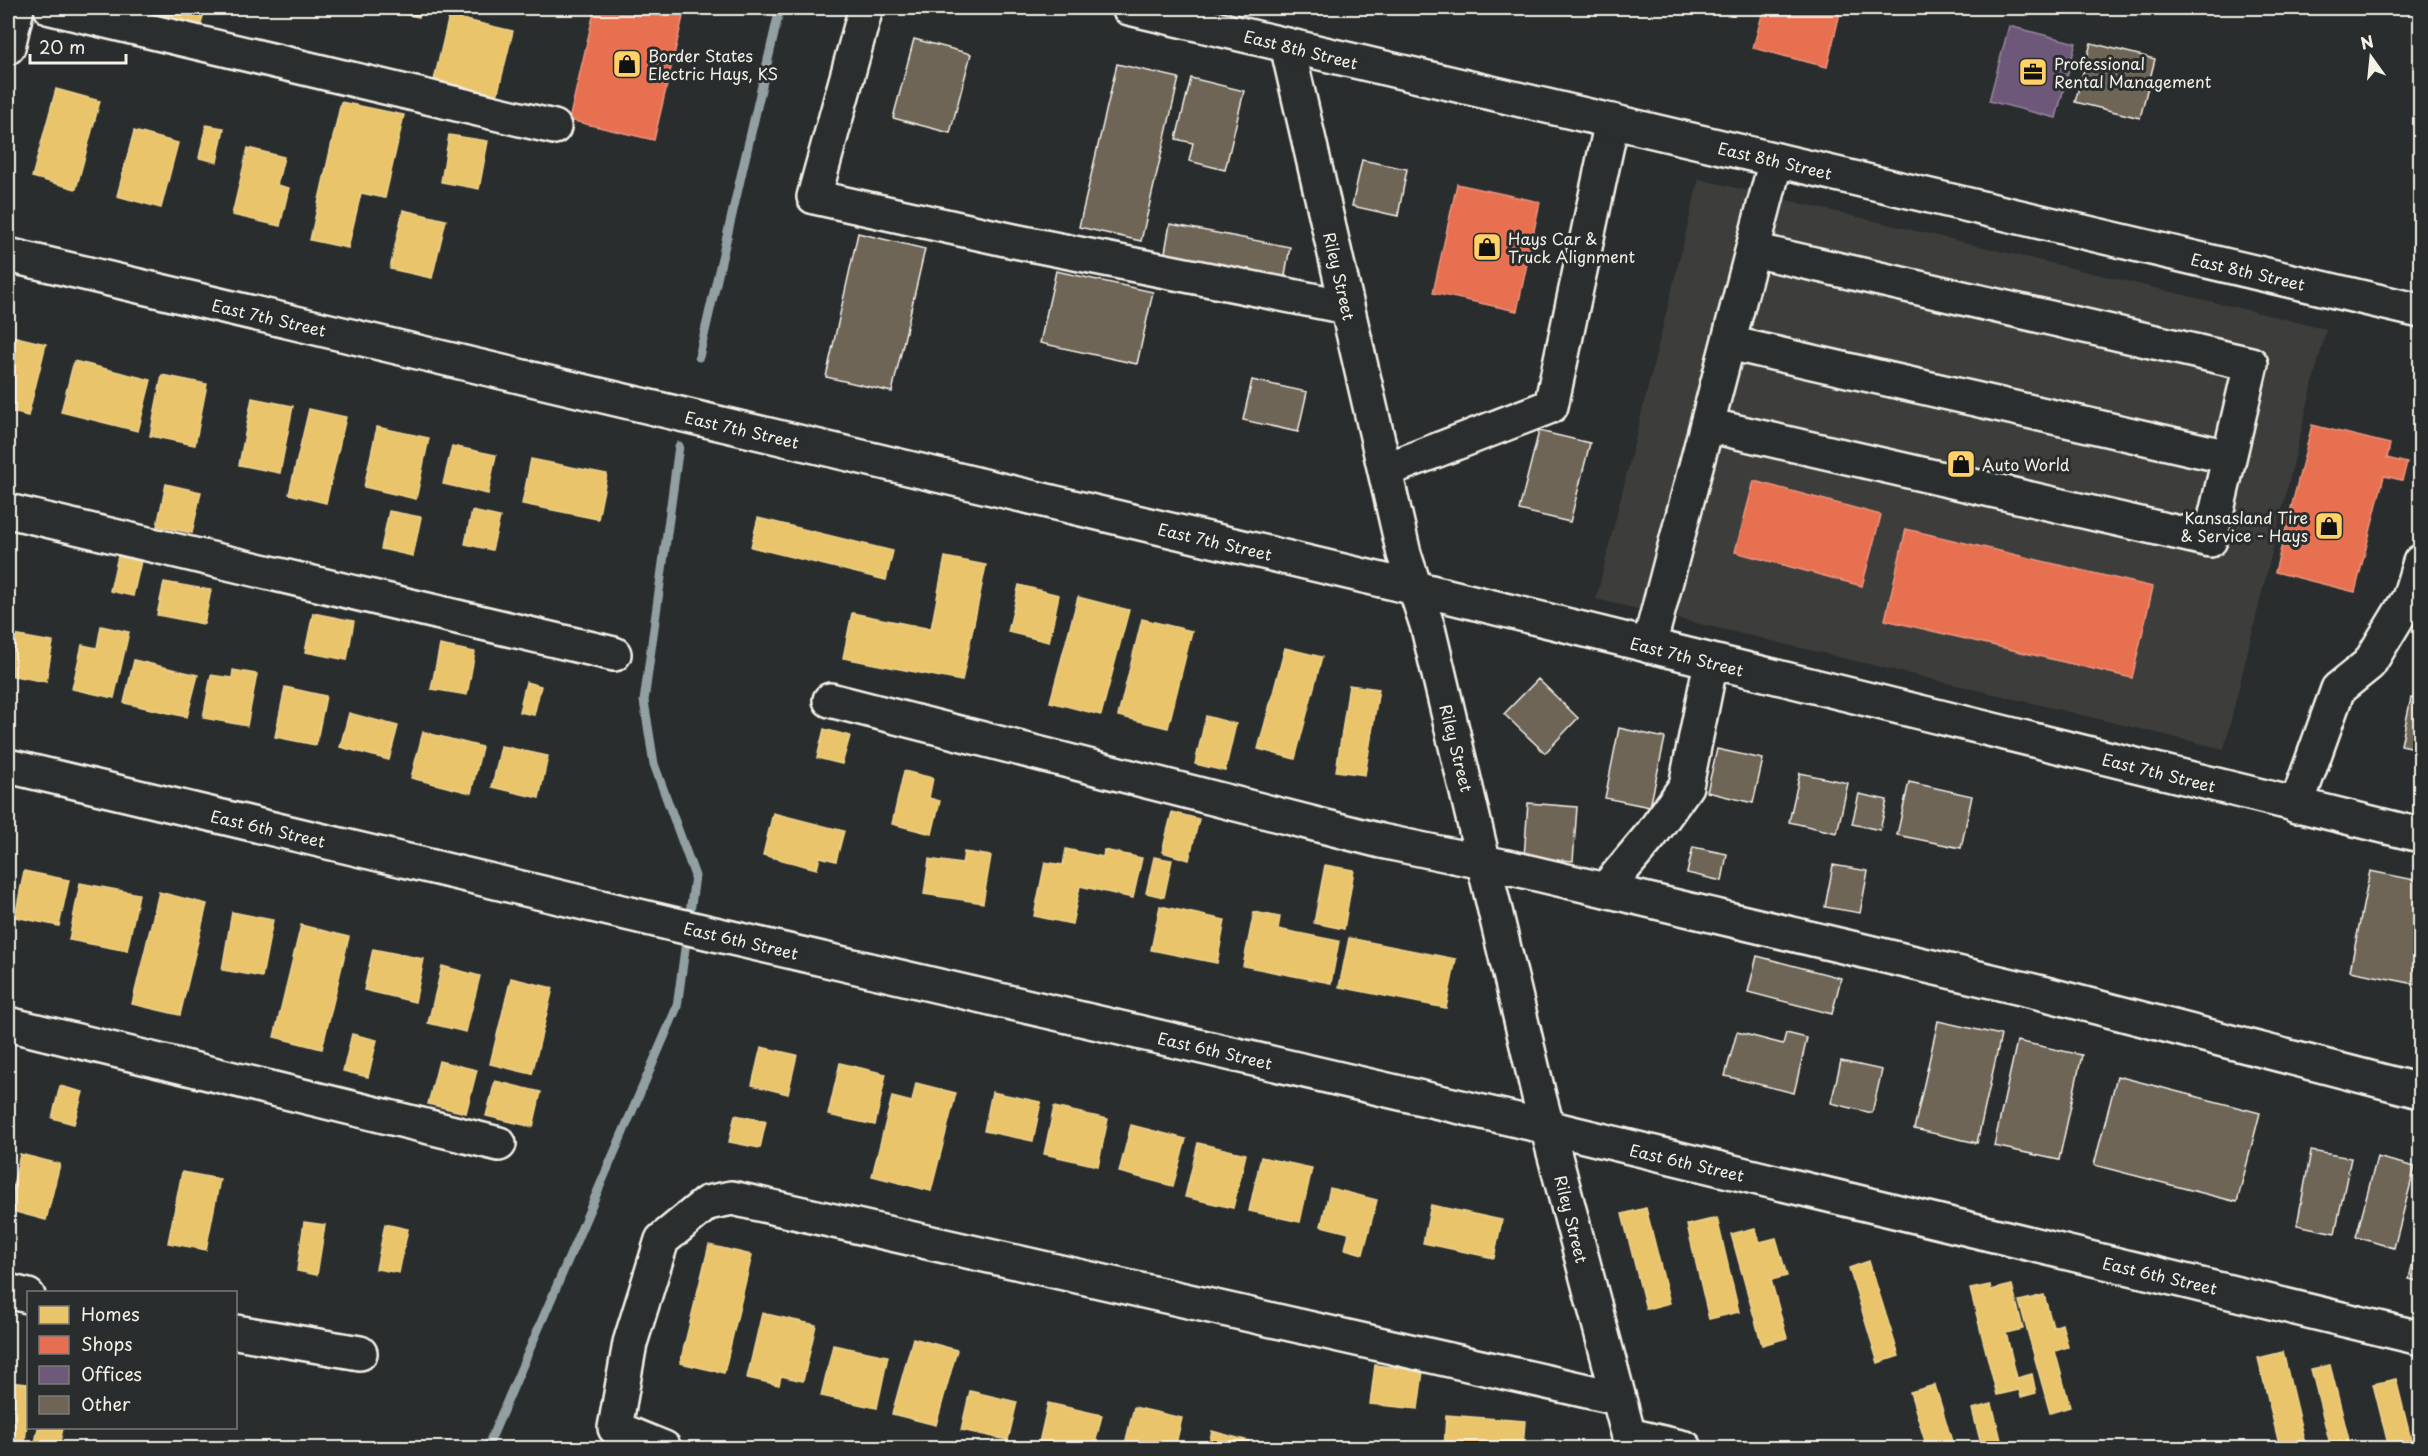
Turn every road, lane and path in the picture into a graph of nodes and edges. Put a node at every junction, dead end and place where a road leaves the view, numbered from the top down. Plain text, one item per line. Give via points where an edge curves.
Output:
1 (17, 8) edge
2 (51, 8) edge
3 (866, 8) edge
4 (1129, 8) edge
5 (1287, 45) junction
6 (8, 47) edge
7 (1612, 120) junction
8 (554, 127) dead end
9 (1776, 160) junction
10 (1753, 250) junction
11 (8, 255) edge
12 (1347, 307) junction
13 (2421, 311) edge
14 (1729, 343) junction
15 (1707, 425) junction
16 (2229, 457) junction
17 (1386, 470) junction
18 (8, 511) edge
19 (2421, 562) edge
20 (1415, 588) junction
21 (1649, 646) junction
22 (614, 654) dead end
23 (1711, 662) junction
24 (830, 700) dead end
25 (8, 766) edge
26 (2296, 806) junction
27 (2421, 835) edge
28 (1484, 861) junction
29 (1605, 890) junction
30 (8, 1024) edge
31 (2421, 1091) edge
32 (1547, 1127) junction
33 (499, 1144) dead end
34 (8, 1292) edge
35 (27, 1296) edge
36 (237, 1332) edge
37 (2421, 1338) edge
38 (360, 1353) dead end
39 (1618, 1398) junction
40 (1630, 1442) edge
41 (664, 1449) edge
42 (1685, 1449) edge

1 - 6 street
2 - 8 street
3 - 12 street via 814,197 1014,242
4 - 5 street, East 8th Street
5 - 7 street, East 8th Street
5 - 12 street, Riley Street
7 - 9 street, East 8th Street
7 - 17 street via 1551,406
9 - 10 street
9 - 13 street, East 8th Street
10 - 14 street
10 - 16 street via 2251,364
11 - 20 street, East 7th Street
12 - 17 street, Riley Street
14 - 15 street
14 - 16 street
15 - 16 street via 2210,540
15 - 21 street
17 - 20 street, Riley Street
18 - 22 street
19 - 26 street via 2409,597 2369,664 2338,689
20 - 21 street, East 7th Street
20 - 28 street, Riley Street
21 - 23 street, East 7th Street
23 - 26 street, East 7th Street
23 - 29 street via 1686,786 1651,836
24 - 28 street via 1381,841
25 - 32 street, East 6th Street
26 - 27 street, East 7th Street
28 - 29 street
28 - 32 street, Riley Street
29 - 31 street via 2046,994
30 - 33 street
32 - 37 street, East 6th Street
32 - 39 street, Riley Street
34 - 35 street
36 - 38 street
39 - 40 street, Riley Street
39 - 41 street via 732,1198 707,1203 662,1240 630,1343 615,1428
40 - 42 street

